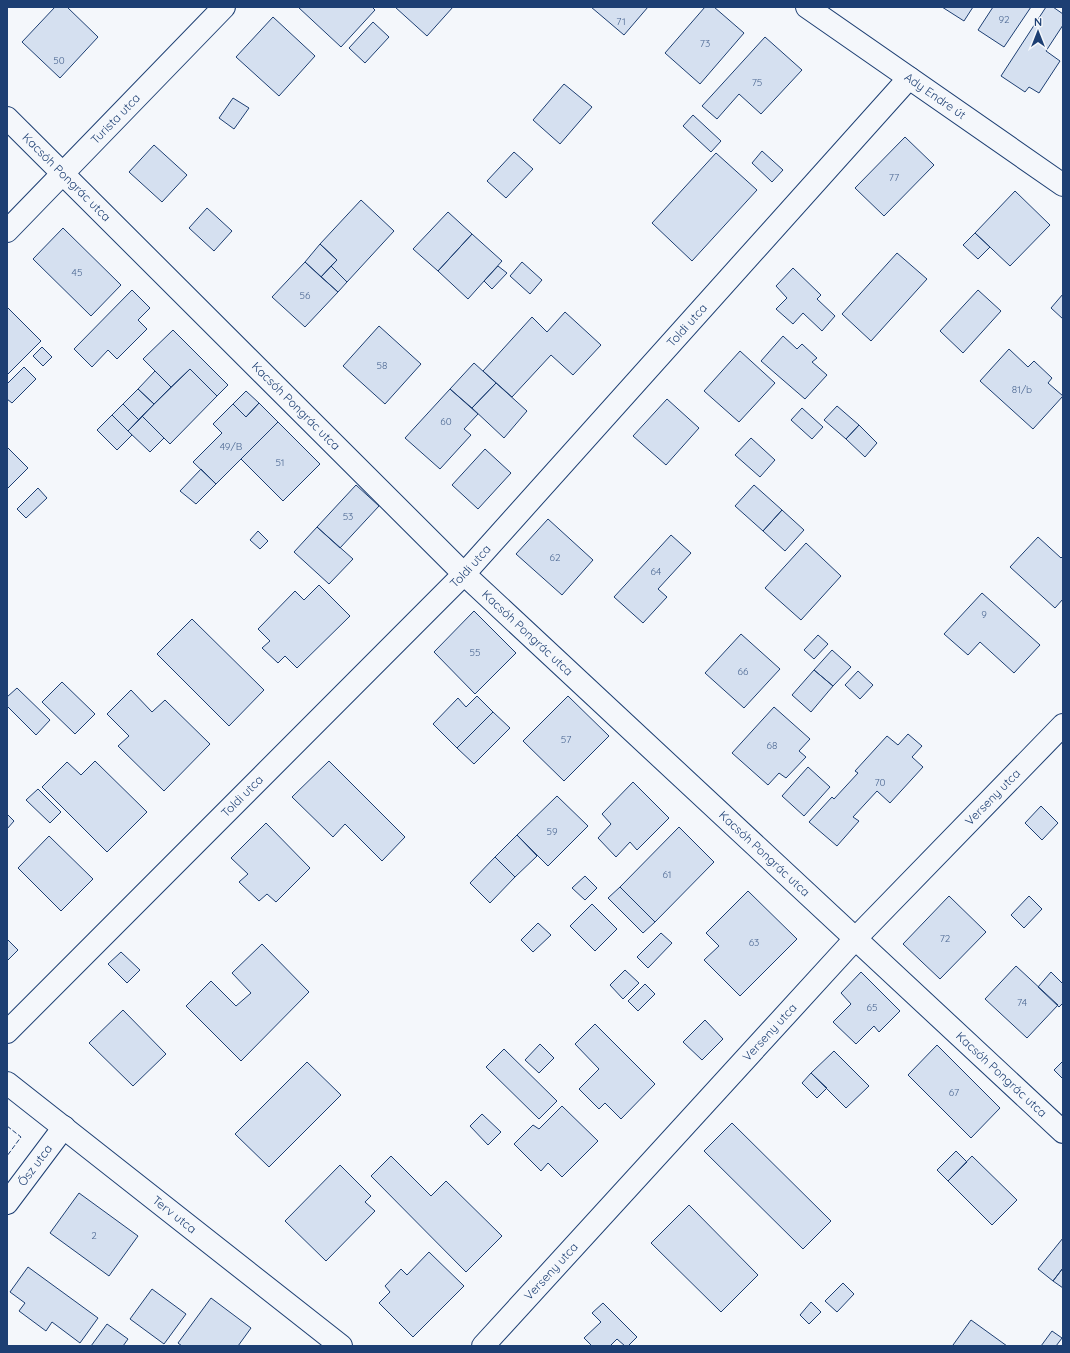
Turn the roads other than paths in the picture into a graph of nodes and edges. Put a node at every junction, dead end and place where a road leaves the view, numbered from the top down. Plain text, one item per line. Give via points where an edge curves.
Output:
1 (224, 7) edge
2 (807, 7) edge
3 (909, 78) junction
4 (7, 118) edge
5 (63, 173) junction
6 (1063, 185) edge
7 (7, 231) edge
8 (464, 574) junction
9 (1063, 725) edge
10 (856, 938) junction
11 (7, 1032) edge
12 (7, 1083) edge
13 (64, 1127) junction
14 (1063, 1132) edge
15 (7, 1203) edge
16 (337, 1345) edge
17 (483, 1346) edge

1 - 5 street, Turista utca
2 - 3 street, Ady Endre út
3 - 6 street, Ady Endre út
3 - 8 street, Toldi utca
4 - 5 street, Kacsóh Pongrác utca
5 - 7 street, Turista utca
5 - 8 street, Kacsóh Pongrác utca
8 - 10 street, Kacsóh Pongrác utca
8 - 11 street, Toldi utca
9 - 10 street, Verseny utca
10 - 14 street, Kacsóh Pongrác utca
10 - 17 street, Verseny utca
12 - 13 street, Terv utca
13 - 15 street, Ősz utca
13 - 16 street, Terv utca

